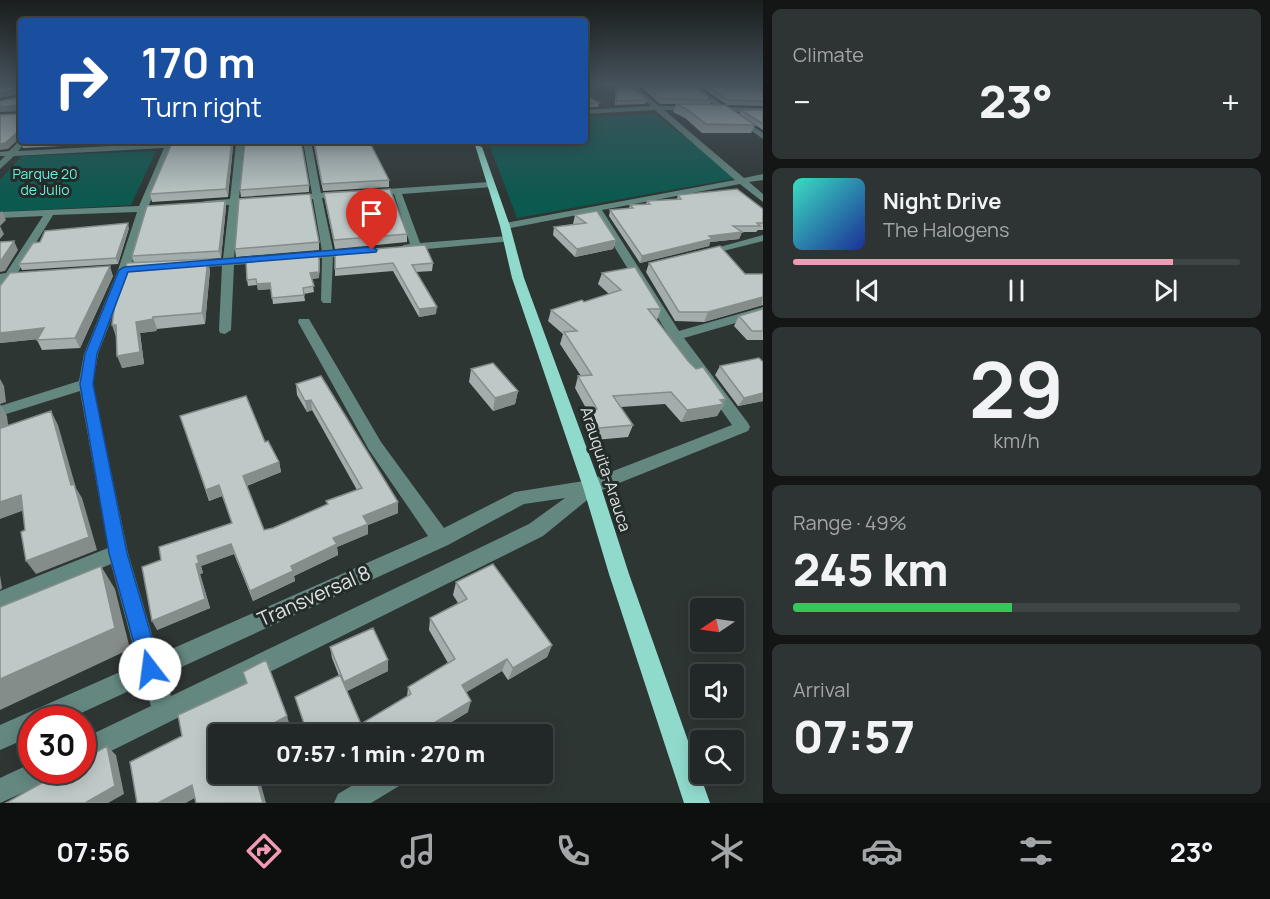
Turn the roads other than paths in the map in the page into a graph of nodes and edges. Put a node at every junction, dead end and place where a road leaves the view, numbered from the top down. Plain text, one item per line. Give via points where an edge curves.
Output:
1 (676, 122) edge
2 (744, 122) edge
3 (763, 136) edge
4 (20, 144) edge
5 (95, 144) edge
6 (174, 144) edge
7 (240, 144) edge
8 (307, 144) edge
9 (476, 144) edge
10 (92, 150) junction
11 (0, 154) edge
12 (10, 154) junction
13 (0, 166) edge
14 (763, 177) edge
15 (744, 181) junction
16 (489, 185) junction
17 (397, 191) junction
18 (362, 193) edge
19 (350, 194) edge
20 (315, 196) junction
21 (280, 199) edge
22 (269, 200) edge
23 (763, 200) edge
24 (234, 202) junction
25 (200, 205) edge
26 (166, 207) edge
27 (143, 208) junction
28 (596, 209) junction
29 (50, 213) junction
30 (0, 215) edge
31 (507, 232) junction
32 (763, 238) edge
33 (416, 247) junction
34 (394, 248) edge
35 (361, 251) edge
36 (328, 254) junction
37 (687, 257) edge
38 (228, 263) junction
39 (182, 266) edge
40 (44, 274) edge
41 (5, 277) edge
42 (0, 291) edge
43 (327, 300) dead end
44 (763, 310) edge
45 (304, 322) dead end
46 (225, 330) dead end
47 (676, 336) junction
48 (86, 384) junction
49 (0, 411) edge
50 (592, 487) junction
51 (441, 539) junction
52 (118, 553) junction
53 (0, 601) edge
54 (150, 669) junction
55 (69, 706) edge
56 (165, 712) junction
57 (18, 730) edge
58 (0, 738) edge
59 (96, 745) edge
60 (18, 782) edge
61 (378, 784) edge
62 (0, 791) edge
63 (347, 803) edge
64 (697, 803) edge

1 - 15 street
2 - 3 street
4 - 12 street
5 - 10 street
6 - 10 street
6 - 27 street
7 - 24 street
8 - 20 street
9 - 16 main road, Arauquita-Arauca
10 - 12 street
11 - 12 street
12 - 13 street
14 - 15 street
15 - 23 street
15 - 28 street
16 - 17 street
16 - 31 main road, Arauquita-Arauca
17 - 18 street
17 - 33 street
19 - 20 street
20 - 21 street
20 - 36 street
22 - 24 street
24 - 25 street
24 - 38 street
26 - 27 street
27 - 29 street
27 - 48 street via 91,354
28 - 31 street
28 - 47 street via 639,269
29 - 30 street
29 - 41 street
31 - 33 street
31 - 50 main road, Arauquita-Arauca via 518,278
32 - 37 street
33 - 34 street
35 - 36 street
36 - 38 street
36 - 43 street
38 - 39 street
38 - 46 street
40 - 41 street
41 - 42 street
44 - 47 street
45 - 51 street via 375,446
47 - 50 street, Transversal 8 via 742,427
48 - 49 street
48 - 52 street
50 - 51 street, Transversal 8 via 521,496
50 - 56 street, Transversal 8 via 537,530
50 - 64 main road, Arauquita-Arauca
51 - 54 street, Transversal 8
52 - 53 street
52 - 54 street
54 - 55 street, Transversal 8
54 - 56 street
56 - 59 street, Transversal 8
57 - 58 street
60 - 62 street
61 - 63 street

